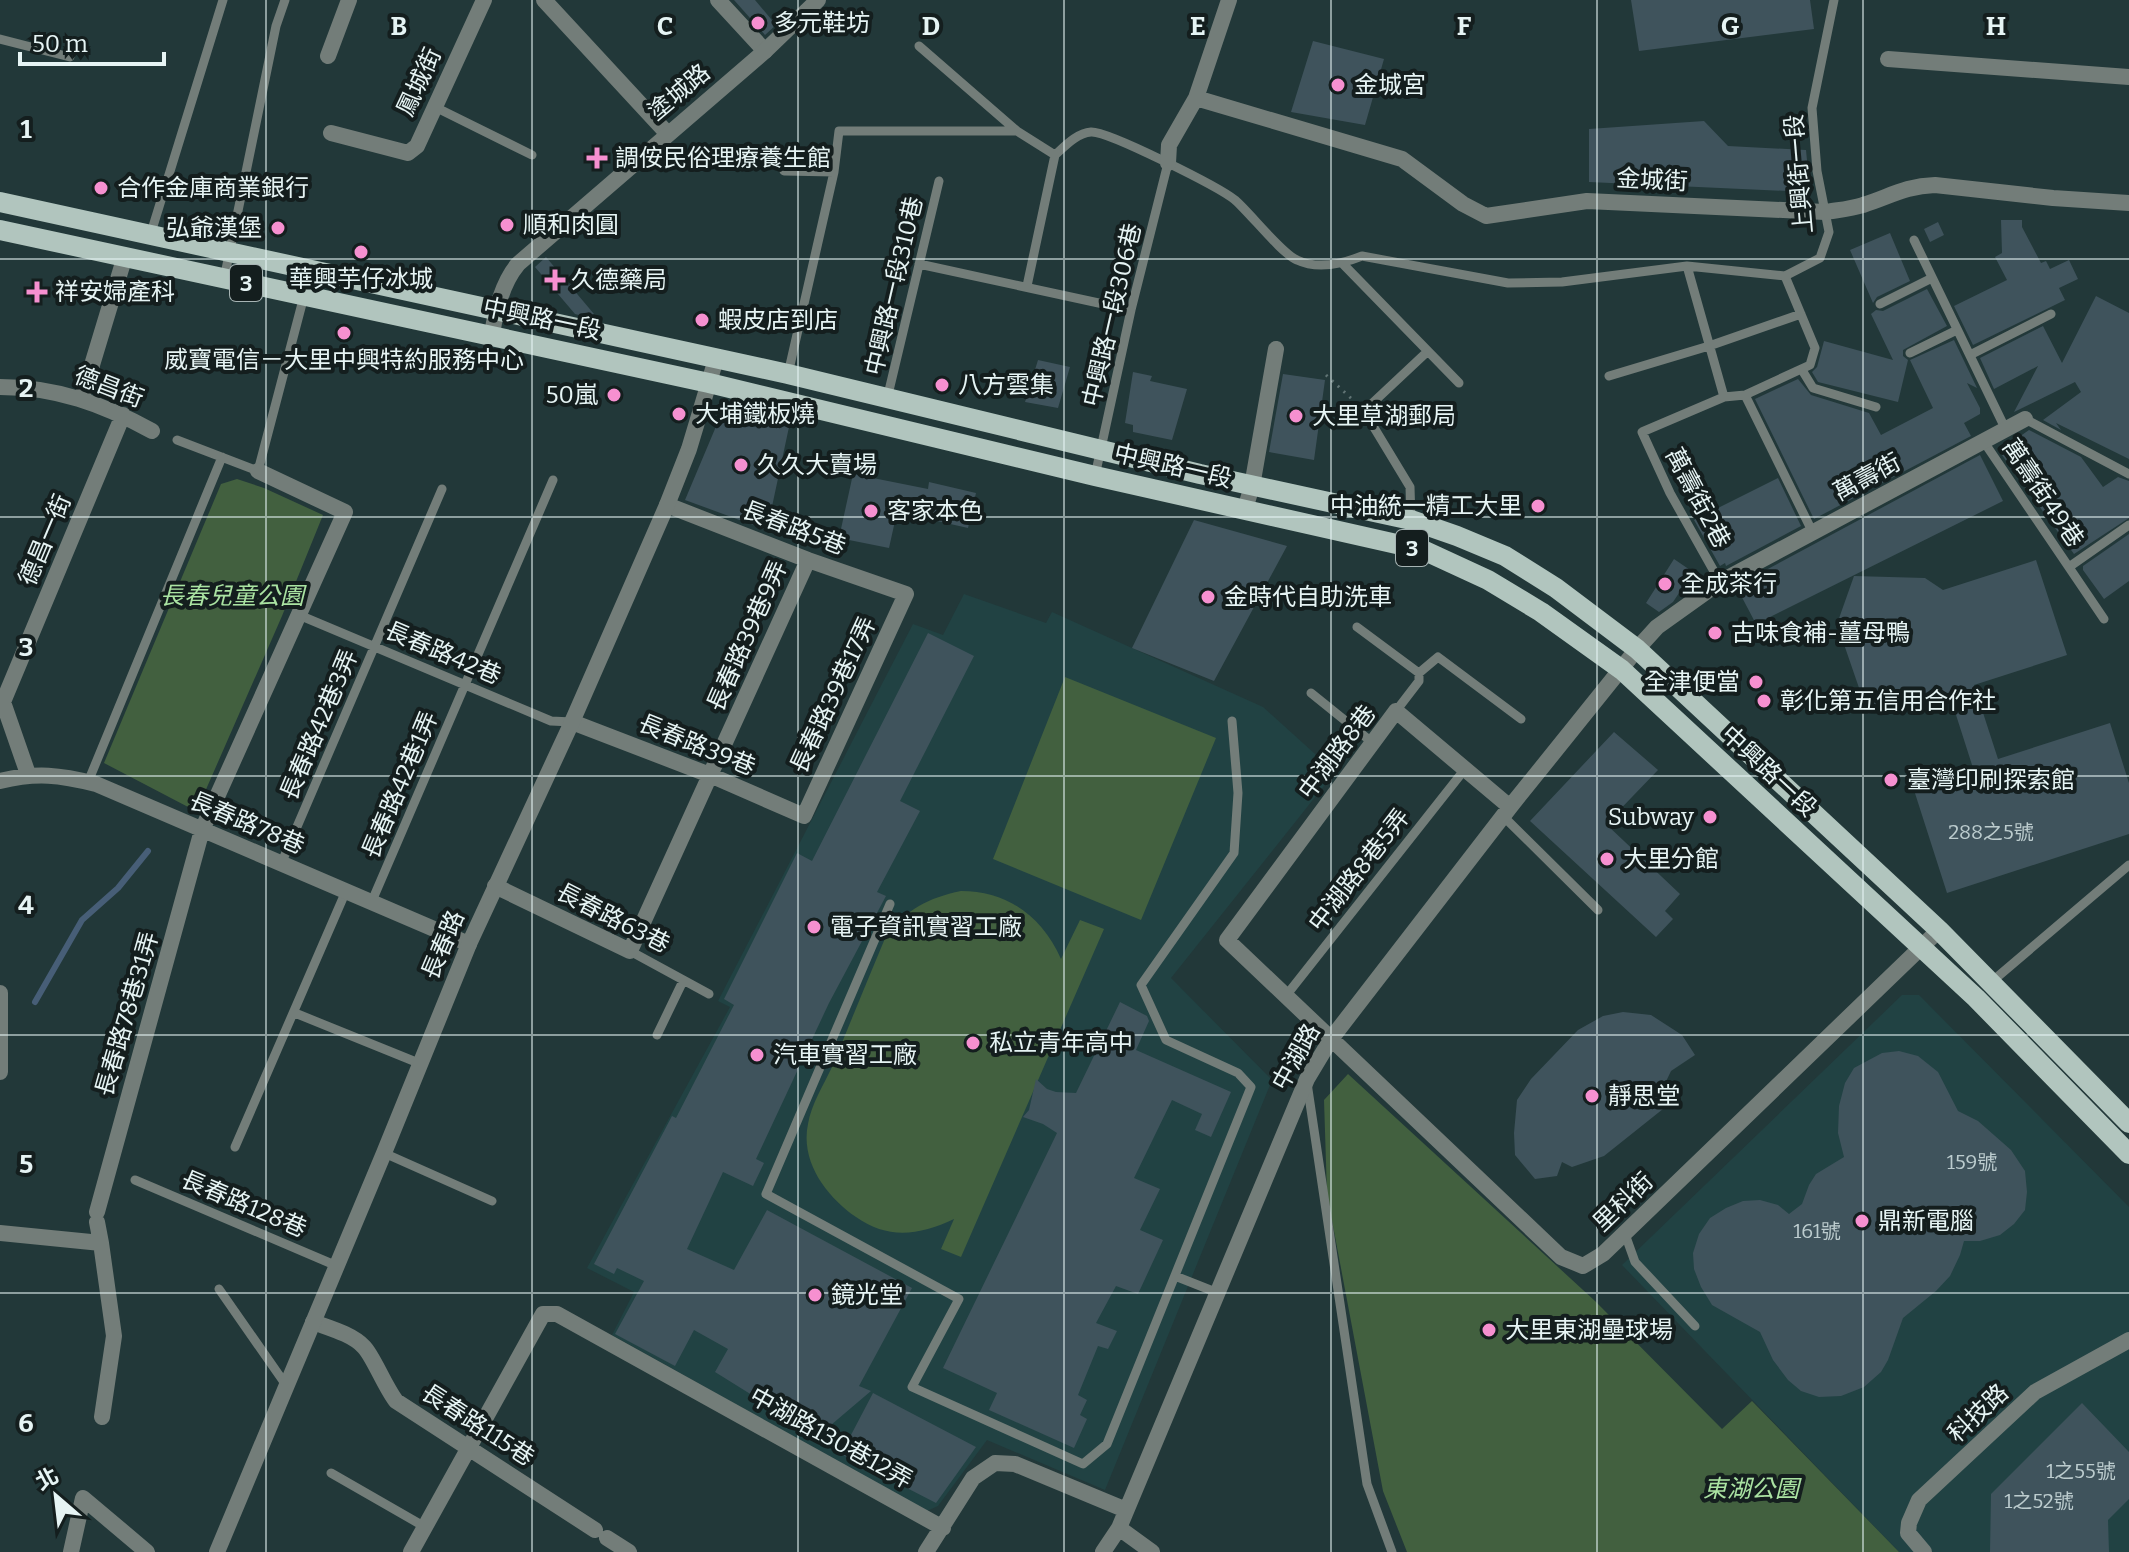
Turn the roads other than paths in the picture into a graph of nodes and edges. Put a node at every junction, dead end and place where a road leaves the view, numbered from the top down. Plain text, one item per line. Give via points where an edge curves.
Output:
1 (223, 0) edge
2 (285, 0) edge
3 (349, 0) edge
4 (484, 0) edge
5 (544, 0) edge
6 (718, 0) edge
7 (818, 0) edge
8 (1229, 0) edge
9 (1834, 0) edge
10 (0, 39) edge
11 (919, 46) dead end
12 (765, 51) junction
13 (328, 56) dead end
14 (70, 57) dead end
15 (1888, 59) dead end
16 (2129, 77) edge
17 (1196, 98) junction
18 (433, 106) junction
19 (1017, 131) junction
20 (331, 133) dead end
21 (667, 133) junction
22 (532, 155) dead end
23 (1055, 155) junction
24 (1168, 163) junction
25 (784, 171) dead end
26 (834, 172) junction
27 (939, 181) dead end
28 (0, 202) edge
29 (2129, 203) edge
30 (1825, 212) junction
31 (0, 230) edge
32 (150, 236) junction
33 (1914, 240) dead end
34 (230, 253) junction
35 (125, 256) junction
36 (919, 264) junction
37 (1343, 264) junction
38 (1687, 266) junction
39 (1785, 276) junction
40 (1932, 278) junction
41 (224, 279) junction
42 (1027, 286) junction
43 (304, 296) junction
44 (1880, 304) dead end
45 (496, 310) junction
46 (1131, 310) junction
47 (1801, 314) junction
48 (2051, 314) dead end
49 (1957, 330) junction
50 (492, 334) junction
51 (1709, 346) junction
52 (1276, 349) dead end
53 (1428, 351) junction
54 (1910, 353) dead end
55 (1970, 355) junction
56 (716, 359) junction
57 (1802, 370) junction
58 (788, 374) junction
59 (1609, 376) dead end
60 (709, 383) junction
61 (1459, 383) dead end
62 (0, 387) edge
63 (1745, 395) junction
64 (1724, 397) junction
65 (82, 398) junction
66 (887, 399) junction
67 (1876, 407) dead end
68 (123, 415) junction
69 (2025, 419) joint
70 (2005, 428) junction
71 (152, 431) dead end
72 (177, 440) dead end
73 (1984, 442) junction
74 (1101, 450) junction
75 (222, 457) junction
76 (258, 471) junction
77 (2129, 474) edge
78 (1095, 476) junction
79 (553, 480) dead end
80 (1252, 486) junction
81 (442, 489) dead end
82 (667, 505) junction
83 (1245, 509) junction
84 (1411, 520) junction
85 (2129, 525) edge
86 (1813, 533) junction
87 (808, 560) junction
88 (2069, 567) junction
89 (1720, 582) junction
90 (906, 594) joint
91 (299, 615) junction
92 (2104, 619) dead end
93 (1357, 627) dead end
94 (374, 646) junction
95 (1637, 649) junction
96 (1622, 670) junction
97 (1419, 673) junction
98 (465, 684) junction
99 (1311, 693) dead end
100 (1396, 711) junction
101 (1521, 719) dead end
102 (1232, 721) dead end
103 (572, 722) junction
104 (1373, 743) junction
105 (1465, 769) junction
106 (28, 774) junction
107 (710, 775) junction
108 (0, 781) edge
109 (88, 782) junction
110 (1507, 812) junction
111 (804, 816) joint
112 (202, 830) junction
113 (281, 864) junction
114 (2129, 865) edge
115 (495, 886) junction
116 (346, 891) junction
117 (372, 901) junction
118 (890, 904) dead end
119 (1598, 910) dead end
120 (1939, 930) junction
121 (469, 944) junction
122 (1920, 948) junction
123 (630, 951) junction
124 (683, 981) junction
125 (1983, 990) junction
126 (0, 993) edge
127 (709, 994) dead end
128 (1285, 997) junction
129 (295, 1013) junction
130 (657, 1035) dead end
131 (1331, 1039) junction
132 (421, 1064) junction
133 (0, 1072) edge
134 (1307, 1079) junction
135 (2127, 1117) edge
136 (235, 1147) dead end
137 (384, 1153) junction
138 (2129, 1154) edge
139 (135, 1180) dead end
140 (492, 1201) dead end
141 (0, 1233) edge
142 (1625, 1234) junction
143 (101, 1243) junction
144 (337, 1266) junction
145 (1175, 1276) junction
146 (219, 1289) dead end
147 (1218, 1293) junction
148 (313, 1322) junction
149 (1695, 1326) dead end
150 (2129, 1340) edge
151 (286, 1385) junction
152 (102, 1417) dead end
153 (469, 1447) junction
154 (331, 1473) dead end
155 (1126, 1510) junction
156 (425, 1527) junction
157 (943, 1528) junction
158 (1119, 1528) junction
159 (71, 1552) edge
160 (147, 1552) edge
161 (217, 1552) edge
162 (411, 1552) edge
163 (629, 1552) edge
164 (926, 1552) edge
165 (1103, 1552) edge
166 (1152, 1552) edge
167 (1392, 1552) edge
168 (1924, 1552) edge

1 - 32 lane
2 - 34 lane
3 - 13 street
4 - 18 street, 鳳城街
5 - 21 street
6 - 12 street
7 - 12 street, 塗城路
8 - 17 street
9 - 30 lane, 上興街一段 via 1812,108
10 - 14 lane
11 - 19 lane
12 - 21 street, 塗城路
15 - 16 street
17 - 24 street via 1169,145
17 - 30 street, 金城街 via 1402,159 1486,216 1587,201
18 - 20 street, 鳳城街 via 417,146 408,153
18 - 22 lane
19 - 23 lane
19 - 26 lane via 839,131
21 - 45 street, 塗城路 via 518,264
23 - 24 lane via 1087,132
23 - 42 lane
24 - 37 lane via 1233,198 1295,260
24 - 46 lane, 中興路一段306巷
25 - 26 lane
26 - 58 lane
27 - 36 lane, 中興路一段310巷
28 - 32 main road, 中興路一段 / 3
29 - 30 street, 金城街 via 1926,185
30 - 39 lane, 上興街一段 via 1829,232 1820,258
31 - 35 main road, 中興路一段 / 3
32 - 34 main road, 中興路一段 / 3
33 - 40 lane
34 - 41 lane
34 - 45 main road, 中興路一段 / 3
35 - 41 main road, 中興路一段 / 3
35 - 65 street
36 - 42 lane
36 - 66 lane, 中興路一段310巷
37 - 38 lane via 1362,256 1508,283 1562,282
37 - 53 lane
38 - 39 lane
38 - 51 lane
39 - 47 lane
40 - 44 lane
40 - 49 lane
41 - 43 main road, 中興路一段 / 3
42 - 46 lane
43 - 50 main road, 中興路一段 / 3
43 - 76 lane
45 - 50 street, 塗城路
45 - 56 main road, 中興路一段 / 3
46 - 74 lane, 中興路一段306巷
47 - 51 lane
47 - 57 lane via 1815,348 1810,365
48 - 55 lane
49 - 54 lane
49 - 55 lane
50 - 60 main road, 中興路一段 / 3
51 - 59 lane
51 - 64 lane
52 - 80 street
53 - 61 lane
53 - 84 lane via 1364,411 1410,487
55 - 70 lane
56 - 58 main road, 中興路一段 / 3
56 - 60 street, 長春路
57 - 63 lane
57 - 67 lane via 1813,388
58 - 66 main road, 中興路一段 / 3
60 - 78 main road, 中興路一段 / 3
60 - 82 street, 長春路
62 - 65 street, 德昌街 via 34,387
63 - 64 lane
63 - 86 lane
64 - 89 lane, 萬壽街2巷 via 1642,432
65 - 68 street, 德昌街
66 - 74 main road, 中興路一段 / 3
68 - 71 street, 德昌街
68 - 106 street, 德昌一街 via 3,702
69 - 70 street, 萬壽街
69 - 77 lane, 萬壽街
70 - 73 street, 萬壽街
72 - 75 lane
73 - 86 street, 萬壽街
73 - 88 lane, 萬壽街49巷
74 - 78 lane, 中興路一段306巷
74 - 80 main road, 中興路一段 / 3
75 - 76 lane
75 - 109 lane
76 - 91 street, 長春路78巷31弄 via 345,512
78 - 83 main road, 中興路一段 / 3
79 - 98 lane, 長春路42巷1弄
80 - 83 street
80 - 84 main road, 中興路一段 / 3
81 - 94 lane, 長春路42巷3弄
82 - 87 street, 長春路5巷
82 - 103 street, 長春路
83 - 96 main road, 中興路一段 / 3 via 1423,550 1488,580
84 - 95 main road, 中興路一段 / 3 via 1505,556
85 - 88 lane, 萬壽街49巷
86 - 89 street, 萬壽街
87 - 90 street, 長春路5巷
87 - 107 street, 長春路39巷9弄
88 - 92 lane, 萬壽街49巷
89 - 95 street, 萬壽街 via 1657,627
90 - 111 street, 長春路39巷17弄
91 - 94 lane, 長春路42巷
91 - 112 street, 長春路78巷31弄
93 - 97 lane
94 - 98 lane, 長春路42巷
94 - 113 lane, 長春路42巷3弄
95 - 96 street, 中湖路
95 - 120 main road, 中興路一段 / 3
96 - 110 street, 中湖路
96 - 122 main road, 中興路一段 / 3
97 - 100 lane via 1419,681
97 - 101 lane via 1438,657
98 - 103 lane, 長春路42巷 via 551,721
98 - 117 lane, 長春路42巷1弄
99 - 104 lane
100 - 104 street, 中湖路8巷
100 - 105 street, 中湖路8巷
102 - 145 lane via 1238,793 1234,853 1141,985 1166,1040 1238,1073 1251,1087
103 - 107 street, 長春路39巷
103 - 115 street, 長春路
104 - 128 street, 中湖路8巷 via 1227,940
105 - 110 street, 中湖路8巷
105 - 128 lane, 中湖路8巷5弄
106 - 108 street, 長春路78巷
106 - 109 street, 長春路78巷
107 - 111 street, 長春路39巷
107 - 123 street, 長春路39巷9弄
109 - 112 street, 長春路78巷
110 - 119 lane
110 - 131 street, 中湖路
112 - 113 street, 長春路78巷
112 - 143 street, 長春路78巷31弄 via 97,1217
113 - 116 street, 長春路78巷
114 - 125 lane
115 - 121 street, 長春路
115 - 123 street, 長春路63巷
116 - 117 street, 長春路78巷
116 - 129 lane
117 - 121 street, 長春路78巷
118 - 145 lane via 766,1194 959,1299 912,1387 1083,1464 1107,1444
120 - 122 street, 里科街
120 - 125 main road, 中興路一段 / 3
121 - 132 street, 長春路
122 - 125 main road, 中興路一段 / 3
122 - 142 street, 里科街
123 - 124 lane, 長春路63巷
124 - 127 lane, 長春路63巷
124 - 130 lane
125 - 135 main road, 中興路一段 / 3
125 - 138 main road, 中興路一段 / 3
126 - 133 street
128 - 131 street
129 - 132 lane
129 - 136 lane
131 - 134 street, 中湖路
131 - 142 street, 里科街 via 1561,1257 1583,1266
132 - 137 street, 長春路
134 - 147 street, 中湖路
134 - 167 lane via 1367,1484
137 - 140 lane
137 - 144 street, 長春路
139 - 144 lane, 長春路128巷
141 - 143 street
142 - 149 lane via 1635,1262
143 - 152 street via 114,1336
144 - 148 street, 長春路
145 - 147 lane
146 - 151 lane
147 - 155 street, 中湖路
148 - 151 street, 長春路
148 - 153 street, 長春路115巷 via 365,1347 396,1401
150 - 168 street, 科技路 via 2035,1392 1919,1500 1908,1533
151 - 161 street, 長春路
153 - 156 street
153 - 157 street, 中湖路130巷12弄 via 543,1314 557,1314
153 - 163 street, 長春路115巷
154 - 156 lane
155 - 157 street via 1004,1462 973,1478
155 - 158 street, 中湖路
156 - 162 street
157 - 164 street
158 - 165 street, 中湖路
158 - 166 street
159 - 160 street via 83,1498

